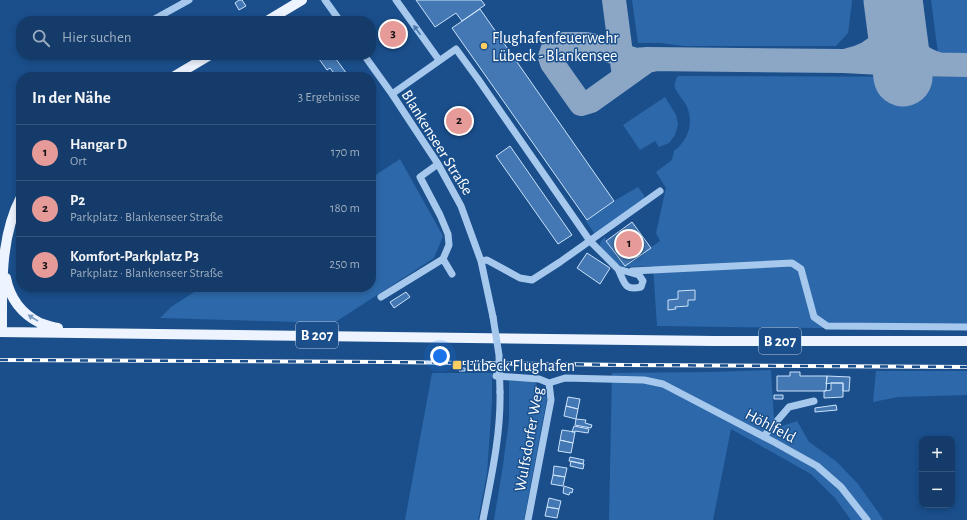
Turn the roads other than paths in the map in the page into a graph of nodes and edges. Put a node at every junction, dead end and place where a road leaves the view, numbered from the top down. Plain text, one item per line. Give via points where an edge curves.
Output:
1 (189, 0) edge
2 (302, 0) edge
3 (325, 0) edge
4 (396, 0) edge
5 (160, 16) edge
6 (275, 16) edge
7 (336, 16) edge
8 (202, 60) edge
9 (368, 60) edge
10 (439, 60) junction
11 (181, 72) edge
12 (392, 94) junction
13 (438, 164) junction
14 (660, 191) dead end
15 (16, 204) edge
16 (590, 241) junction
17 (2, 257) junction
18 (444, 259) junction
19 (481, 261) junction
20 (618, 269) junction
21 (626, 271) junction
22 (452, 274) dead end
23 (381, 297) dead end
24 (489, 297) joint
25 (967, 327) edge
26 (1, 332) edge
27 (70, 332) junction
28 (967, 341) edge
29 (496, 376) dead end
30 (644, 380) joint
31 (549, 383) junction
32 (814, 401) dead end
33 (764, 436) junction
34 (483, 520) edge
35 (528, 520) edge
36 (867, 520) edge

1 - 5 street
2 - 6 main road
3 - 7 street
10 -> 4 street
8 - 11 main road
9 - 12 street, Blankenseer Straße
10 - 12 street
10 - 16 street via 456,48
12 - 13 street, Blankenseer Straße
13 - 18 street via 420,177 448,234 449,245
13 - 19 street, Blankenseer Straße via 461,206
14 - 16 street
15 - 17 main road via 6,230
16 - 19 street via 532,280 520,278 487,260
16 - 20 street
17 - 26 main road
27 -> 17 main road via 41,323 24,313 8,288
18 - 22 street
18 - 23 street
19 - 24 street, Blankenseer Straße
20 - 21 street
20 - 21 street via 626,286 632,289 641,287 643,280 639,275
21 - 25 street via 792,263 801,269 814,317 827,326
24 - 34 street, Wulfsdorfer Weg, bridge via 499,355 500,411 493,470
26 - 27 main road, B 207
27 - 28 main road, B 207 via 706,341
29 - 31 street via 539,379
30 - 31 street, Wulfsdorfer Weg via 565,378
30 - 33 street, Höhlfeld via 663,384
31 - 35 street, Wulfsdorfer Weg via 551,400
32 - 33 street via 789,407
33 - 36 street, Höhlfeld via 817,466 841,487

